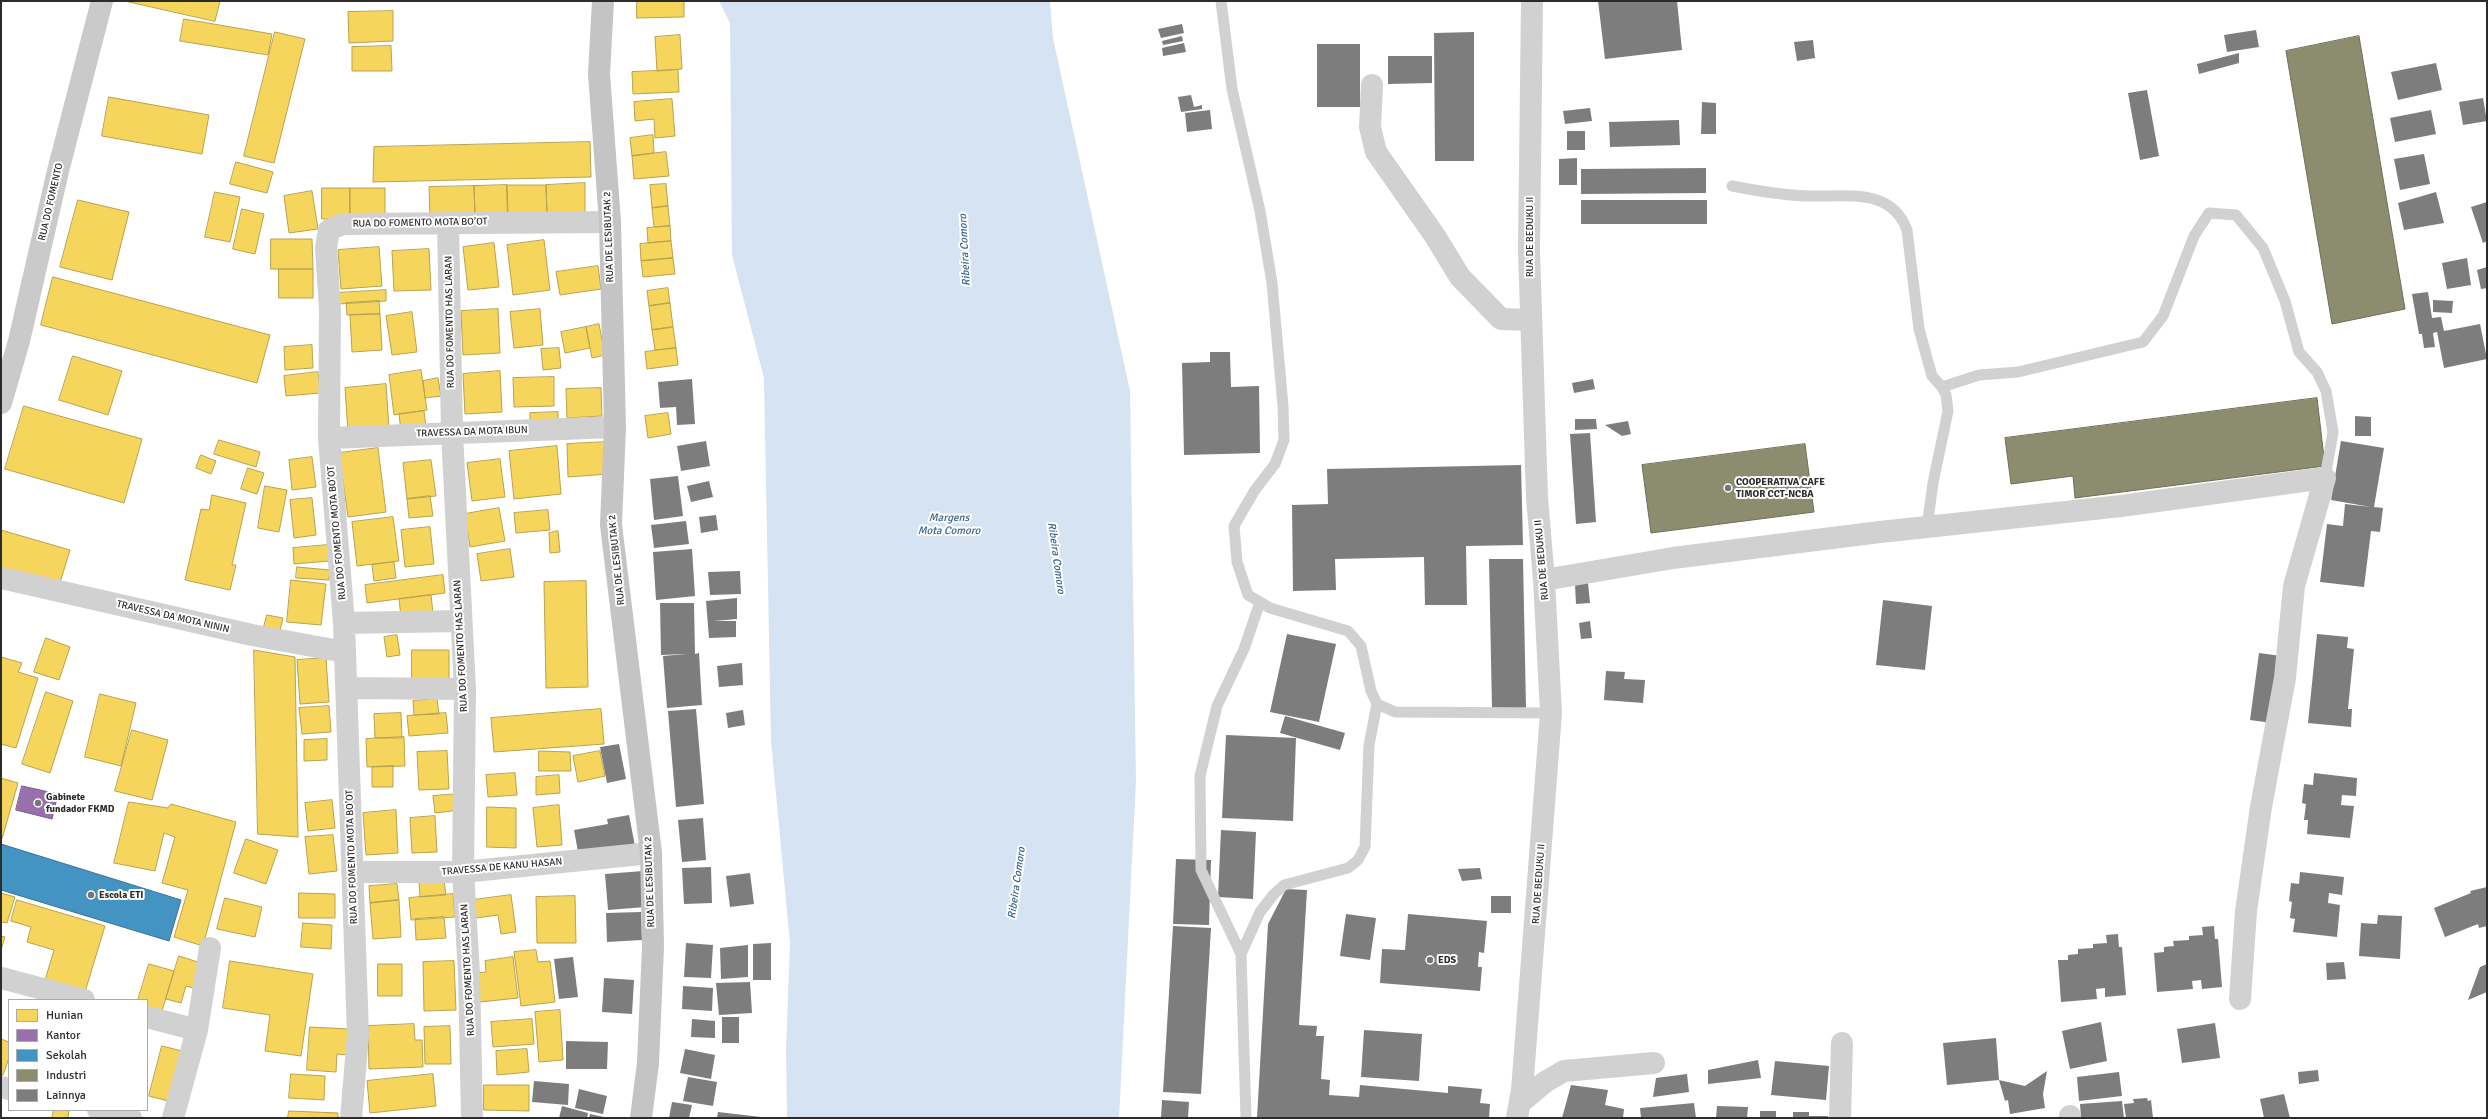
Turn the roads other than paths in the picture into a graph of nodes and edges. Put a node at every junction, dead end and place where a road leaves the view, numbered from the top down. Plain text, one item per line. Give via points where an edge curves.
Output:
1 (102, 1) edge
2 (603, 1) edge
3 (1222, 1) edge
4 (1532, 1) edge
5 (1372, 85) dead end
6 (1732, 186) dead end
7 (448, 222) junction
8 (610, 222) junction
9 (1531, 320) junction
10 (1942, 387) junction
11 (1, 403) edge
12 (615, 427) junction
13 (452, 433) junction
14 (329, 438) junction
15 (2325, 478) junction
16 (1927, 527) junction
17 (1, 578) edge
18 (1544, 580) junction
19 (1260, 602) junction
20 (460, 621) junction
21 (344, 623) junction
22 (345, 652) junction
23 (347, 688) junction
24 (465, 689) junction
25 (1377, 704) junction
26 (1551, 712) junction
27 (651, 853) junction
28 (352, 872) junction
29 (463, 872) junction
30 (210, 948) dead end
31 (1241, 954) junction
32 (1, 978) edge
33 (80, 999) edge
34 (2240, 999) dead end
35 (148, 1017) edge
36 (197, 1030) junction
37 (1842, 1043) dead end
38 (1654, 1063) dead end
39 (1519, 1110) edge
40 (102, 1111) edge
41 (131, 1118) edge
42 (173, 1118) edge
43 (351, 1118) edge
44 (472, 1118) edge
45 (641, 1118) edge
46 (1246, 1118) edge
47 (1840, 1118) edge

1 - 11 street, RUA DO FOMENTO via 58,171 19,341
2 - 8 main road, RUA DE LESIBUTAK 2 via 599,74
3 - 19 lane via 1232,89 1260,211 1272,283 1284,406 1284,440 1275,464 1255,490 1234,526 1237,562 1248,595
4 - 9 street, RUA DE BEDUKU II via 1529,250
5 - 9 street via 1370,127 1376,152 1435,236 1460,277 1501,318
6 - 10 lane via 1778,194 1839,194 1863,197 1883,201 1893,207 1907,230 1918,329 1923,349 1932,376
7 - 8 street, RUA DO FOMENTO MOTA BO’OT
7 - 13 street, RUA DO FOMENTO HAS LARAN
7 - 14 street, RUA DO FOMENTO MOTA BO’OT via 343,224 329,230 326,248 330,310
8 - 12 main road, RUA DE LESIBUTAK 2
9 - 18 street, RUA DE BEDUKU II via 1536,498
10 - 15 lane via 1979,375 2018,372 2143,342 2163,316 2194,236 2209,214 2236,215 2263,248 2285,301 2299,352 2317,372 2326,391 2333,432
10 - 16 lane via 1948,411
12 - 13 street, TRAVESSA DA MOTA IBUN
12 - 27 main road, RUA DE LESIBUTAK 2 via 612,525
13 - 14 street, TRAVESSA DA MOTA IBUN
13 - 20 street, RUA DO FOMENTO HAS LARAN
14 - 21 street, RUA DO FOMENTO MOTA BO’OT
15 - 16 street via 2121,506
15 - 34 street via 2294,586 2285,678 2261,808 2246,911
16 - 18 street via 1673,558
17 - 22 street, TRAVESSA DA MOTA NININ via 252,635
18 - 26 street, RUA DE BEDUKU II
19 - 25 lane via 1270,608 1348,631 1361,646 1371,691
19 - 31 lane via 1244,649 1217,706 1200,776 1201,870
20 - 21 street
20 - 24 street, RUA DO FOMENTO HAS LARAN
21 - 22 street, RUA DO FOMENTO MOTA BO’OT
22 - 23 street, RUA DO FOMENTO MOTA BO’OT
23 - 24 street
23 - 28 street, RUA DO FOMENTO MOTA BO’OT
24 - 29 street, RUA DO FOMENTO HAS LARAN
25 - 26 lane via 1395,712
25 - 31 lane via 1369,745 1365,847 1358,860 1348,868 1284,885 1260,912
26 - 39 street, RUA DE BEDUKU II via 1538,910
27 - 29 street, TRAVESSA DE KANU HASAN
27 - 45 main road, RUA DE LESIBUTAK 2 via 653,947 648,1063
28 - 29 street, TRAVESSA DE KANU HASAN
28 - 43 street, RUA DO FOMENTO MOTA BO’OT via 358,1035
29 - 44 street, RUA DO FOMENTO HAS LARAN via 470,980
30 - 36 street
31 - 46 lane
32 - 33 street
35 - 36 street
36 - 42 street
37 - 47 street
38 - 39 street via 1564,1071 1545,1082
40 - 41 street

